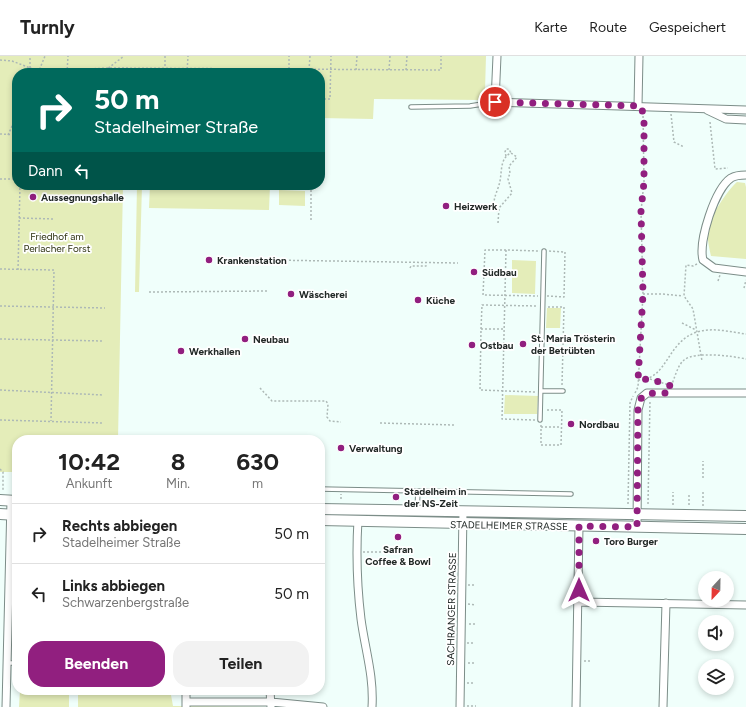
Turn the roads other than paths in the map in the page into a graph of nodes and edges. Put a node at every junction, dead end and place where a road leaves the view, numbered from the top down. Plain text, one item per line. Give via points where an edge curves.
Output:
1 (497, 56) edge
2 (639, 56) edge
3 (495, 102) junction
4 (640, 106) junction
5 (411, 107) dead end
6 (703, 108) junction
7 (746, 110) edge
8 (746, 120) edge
9 (746, 175) edge
10 (544, 251) road end
11 (746, 272) edge
12 (541, 391) junction
13 (562, 391) road end
14 (746, 393) edge
15 (540, 420) road end
16 (325, 489) edge
17 (418, 491) junction
18 (571, 494) dead end
19 (1, 495) edge
20 (12, 500) edge
21 (325, 508) edge
22 (417, 510) junction
23 (463, 511) junction
24 (0, 514) edge
25 (637, 514) junction
26 (12, 515) edge
27 (746, 516) edge
28 (325, 520) edge
29 (358, 520) junction
30 (462, 524) junction
31 (579, 526) junction
32 (637, 527) junction
33 (746, 529) edge
34 (12, 557) edge
35 (579, 602) junction
36 (666, 603) junction
37 (746, 605) edge
38 (7, 663) junction
39 (12, 663) edge
40 (186, 704) edge
41 (271, 704) edge
42 (6, 707) edge
43 (323, 707) edge
44 (372, 707) edge
45 (463, 707) edge
46 (576, 707) edge
47 (663, 707) edge

1 - 3 street
2 - 4 street
3 - 4 street
3 - 5 lane via 470,106
4 - 6 street
6 - 7 street
6 - 8 street via 726,119
9 - 11 street via 730,178 715,203 703,234 702,249 703,260 714,268
10 - 12 lane
12 - 13 lane
12 - 15 lane
14 - 25 street via 670,389 648,393 641,398 638,410
16 - 17 lane
17 - 18 lane
17 - 22 lane
19 - 20 main road
21 - 22 main road, STADELHEIMER STRASSE
22 - 23 main road, STADELHEIMER STRASSE
23 - 25 main road, STADELHEIMER STRASSE
23 - 30 street, SACHRANGER STRASSE
24 - 26 main road
25 - 27 main road, STADELHEIMER STRASSE
25 - 32 street
28 - 29 main road, STADELHEIMER STRASSE
29 - 30 main road, STADELHEIMER STRASSE
29 - 44 street via 361,620 372,676
30 - 31 main road, STADELHEIMER STRASSE
30 - 45 street, SACHRANGER STRASSE
31 - 32 main road, STADELHEIMER STRASSE
31 - 35 street
32 - 33 main road, STADELHEIMER STRASSE
34 - 38 street
35 - 36 street
35 - 46 street
36 - 37 street
36 - 47 street
38 - 39 lane
38 - 42 street
40 - 41 street
41 - 43 street

